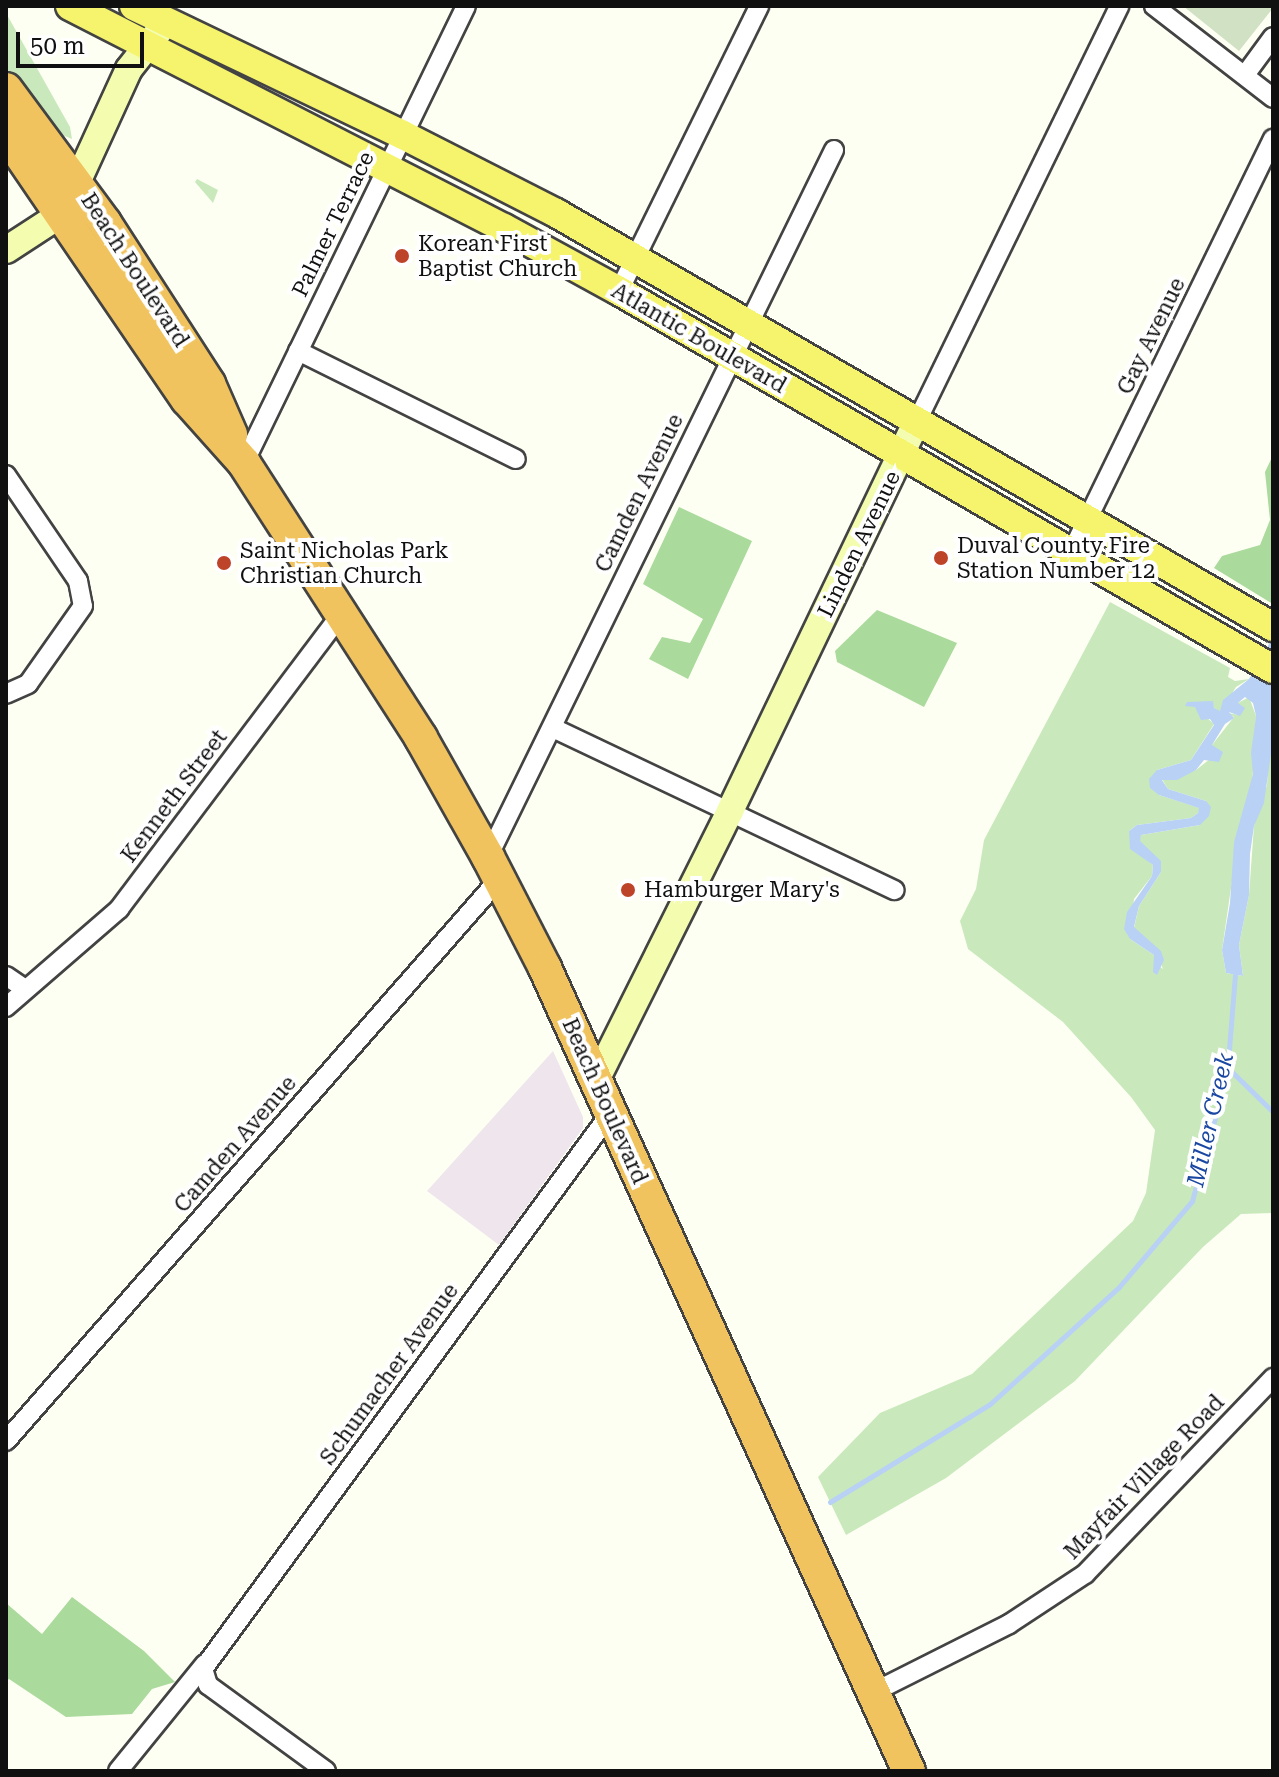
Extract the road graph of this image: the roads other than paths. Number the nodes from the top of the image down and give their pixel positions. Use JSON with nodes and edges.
{"nodes":[{"id":1,"x":70,"y":6,"type":"edge"},
{"id":2,"x":134,"y":6,"type":"edge"},
{"id":3,"x":466,"y":6,"type":"edge"},
{"id":4,"x":759,"y":6,"type":"edge"},
{"id":5,"x":1119,"y":6,"type":"edge"},
{"id":6,"x":1154,"y":6,"type":"edge"},
{"id":7,"x":173,"y":14,"type":"edge"},
{"id":8,"x":1273,"y":37,"type":"edge"},
{"id":9,"x":148,"y":45,"type":"junction"},
{"id":10,"x":1245,"y":75,"type":"junction"},
{"id":11,"x":6,"y":89,"type":"edge"},
{"id":12,"x":1273,"y":98,"type":"edge"},
{"id":13,"x":6,"y":134,"type":"edge"},
{"id":14,"x":403,"y":135,"type":"junction"},
{"id":15,"x":1273,"y":139,"type":"edge"},
{"id":16,"x":834,"y":150,"type":"dead end"},
{"id":17,"x":387,"y":169,"type":"junction"},
{"id":18,"x":77,"y":180,"type":"junction"},
{"id":19,"x":63,"y":213,"type":"junction"},
{"id":20,"x":6,"y":250,"type":"edge"},
{"id":21,"x":636,"y":258,"type":"junction"},
{"id":22,"x":619,"y":291,"type":"junction"},
{"id":23,"x":749,"y":323,"type":"junction"},
{"id":24,"x":298,"y":351,"type":"junction"},
{"id":25,"x":732,"y":357,"type":"junction"},
{"id":26,"x":917,"y":421,"type":"junction"},
{"id":27,"x":902,"y":454,"type":"junction"},
{"id":28,"x":516,"y":459,"type":"dead end"},
{"id":29,"x":244,"y":463,"type":"junction"},
{"id":30,"x":6,"y":475,"type":"edge"},
{"id":31,"x":1088,"y":520,"type":"junction"},
{"id":32,"x":1071,"y":553,"type":"junction"},
{"id":33,"x":342,"y":613,"type":"junction"},
{"id":34,"x":1270,"y":625,"type":"edge"},
{"id":35,"x":1261,"y":662,"type":"edge"},
{"id":36,"x":6,"y":694,"type":"edge"},
{"id":37,"x":553,"y":728,"type":"junction"},
{"id":38,"x":730,"y":811,"type":"junction"},
{"id":39,"x":494,"y":868,"type":"junction"},
{"id":40,"x":894,"y":890,"type":"dead end"},
{"id":41,"x":6,"y":976,"type":"edge"},
{"id":42,"x":25,"y":989,"type":"junction"},
{"id":43,"x":6,"y":1007,"type":"edge"},
{"id":44,"x":596,"y":1080,"type":"junction"},
{"id":45,"x":610,"y":1114,"type":"junction"},
{"id":46,"x":1273,"y":1378,"type":"edge"},
{"id":47,"x":6,"y":1441,"type":"edge"},
{"id":48,"x":204,"y":1669,"type":"junction"},
{"id":49,"x":874,"y":1692,"type":"junction"},
{"id":50,"x":118,"y":1771,"type":"edge"},
{"id":51,"x":326,"y":1771,"type":"edge"},
{"id":52,"x":909,"y":1771,"type":"edge"}],
"edges":[{"from":1,"to":9,"type":"main road","name":"Atlantic Boulevard"},
{"from":2,"to":7,"type":"main road","name":"Atlantic Boulevard"},
{"from":3,"to":14,"type":"street","name":"Palmer Terrace"},
{"from":4,"to":21,"type":"street"},
{"from":5,"to":26,"type":"street","name":"Linden Avenue"},
{"from":6,"to":10,"type":"street"},
{"from":7,"to":9,"type":"street"},
{"from":7,"to":14,"type":"main road","name":"Atlantic Boulevard"},
{"from":8,"to":10,"type":"street"},
{"from":9,"to":17,"type":"main road","name":"Atlantic Boulevard"},
{"from":9,"to":18,"type":"street"},
{"from":10,"to":12,"type":"street"},
{"from":11,"to":18,"type":"highway","name":"Beach Boulevard"},
{"from":13,"to":19,"type":"highway","name":"Beach Boulevard"},
{"from":14,"to":17,"type":"street","name":"Palmer Terrace"},
{"from":14,"to":21,"type":"main road","name":"Atlantic Boulevard"},
{"from":15,"to":31,"type":"street","name":"Gay Avenue"},
{"from":16,"to":23,"type":"street","name":"Camden Avenue"},
{"from":17,"to":22,"type":"main road","name":"Atlantic Boulevard"},
{"from":17,"to":24,"type":"street","name":"Palmer Terrace"},
{"from":18,"to":19,"type":"street"},
{"from":18,"to":29,"type":"highway","name":"Beach Boulevard"},
{"from":19,"to":20,"type":"street"},
{"from":19,"to":29,"type":"highway","name":"Beach Boulevard"},
{"from":21,"to":22,"type":"street"},
{"from":21,"to":23,"type":"main road","name":"Atlantic Boulevard"},
{"from":22,"to":25,"type":"main road","name":"Atlantic Boulevard"},
{"from":23,"to":25,"type":"street","name":"Camden Avenue"},
{"from":23,"to":26,"type":"main road","name":"Atlantic Boulevard"},
{"from":24,"to":28,"type":"street"},
{"from":24,"to":29,"type":"street","name":"Palmer Terrace"},
{"from":25,"to":27,"type":"main road","name":"Atlantic Boulevard"},
{"from":25,"to":37,"type":"street","name":"Camden Avenue"},
{"from":26,"to":27,"type":"street","name":"Linden Avenue"},
{"from":26,"to":31,"type":"main road","name":"Atlantic Boulevard"},
{"from":27,"to":32,"type":"main road","name":"Atlantic Boulevard"},
{"from":27,"to":38,"type":"street","name":"Linden Avenue"},
{"from":29,"to":33,"type":"highway","name":"Beach Boulevard"},
{"from":30,"to":36,"type":"street"},
{"from":31,"to":32,"type":"street","name":"Gay Avenue"},
{"from":31,"to":34,"type":"main road","name":"Atlantic Boulevard"},
{"from":32,"to":35,"type":"main road","name":"Atlantic Boulevard"},
{"from":33,"to":39,"type":"highway","name":"Beach Boulevard"},
{"from":33,"to":42,"type":"street","name":"Kenneth Street"},
{"from":37,"to":38,"type":"street"},
{"from":37,"to":39,"type":"street","name":"Camden Avenue"},
{"from":38,"to":40,"type":"street"},
{"from":38,"to":44,"type":"street","name":"Linden Avenue"},
{"from":39,"to":44,"type":"highway","name":"Beach Boulevard"},
{"from":39,"to":47,"type":"street","name":"Camden Avenue"},
{"from":41,"to":42,"type":"street"},
{"from":42,"to":43,"type":"street","name":"Kenneth Street"},
{"from":44,"to":45,"type":"highway","name":"Beach Boulevard"},
{"from":45,"to":48,"type":"street","name":"Schumacher Avenue"},
{"from":45,"to":49,"type":"highway","name":"Beach Boulevard"},
{"from":46,"to":49,"type":"street","name":"Mayfair Village Road"},
{"from":48,"to":50,"type":"street","name":"Schumacher Avenue"},
{"from":48,"to":51,"type":"street"},
{"from":49,"to":52,"type":"highway","name":"Beach Boulevard"}]}
